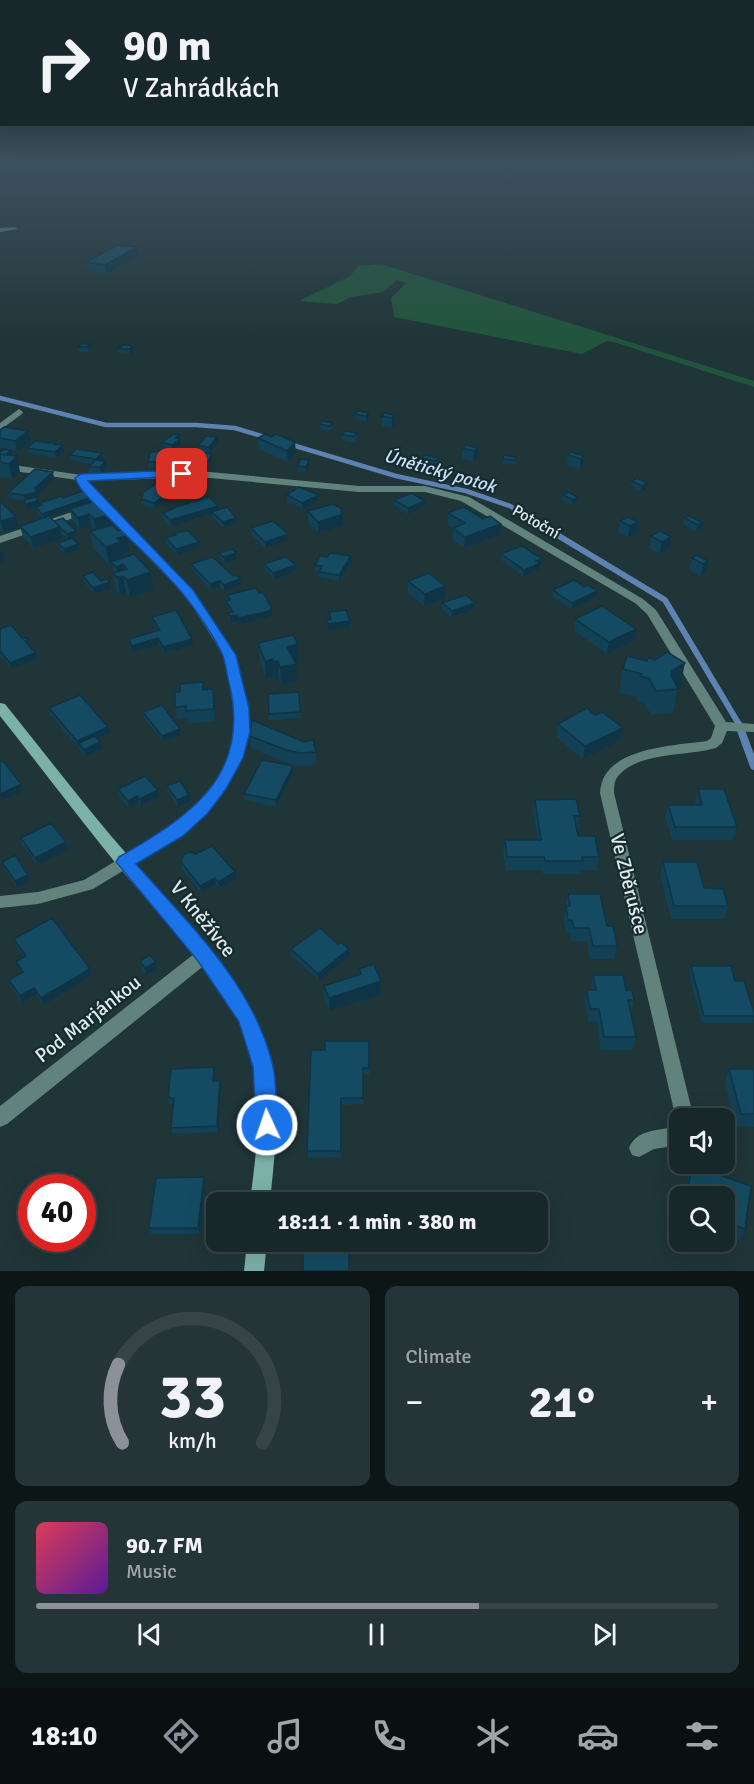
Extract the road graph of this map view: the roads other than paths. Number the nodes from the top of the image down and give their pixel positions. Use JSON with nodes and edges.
{"nodes":[{"id":1,"x":15,"y":229,"type":"dead end"},
{"id":2,"x":0,"y":230,"type":"edge"},
{"id":3,"x":19,"y":412,"type":"dead end"},
{"id":4,"x":0,"y":427,"type":"edge"},
{"id":5,"x":0,"y":466,"type":"edge"},
{"id":6,"x":81,"y":478,"type":"junction"},
{"id":7,"x":102,"y":505,"type":"junction"},
{"id":8,"x":0,"y":540,"type":"edge"},
{"id":9,"x":0,"y":707,"type":"edge"},
{"id":10,"x":729,"y":727,"type":"junction"},
{"id":11,"x":754,"y":728,"type":"edge"},
{"id":12,"x":125,"y":862,"type":"junction"},
{"id":13,"x":0,"y":902,"type":"edge"},
{"id":14,"x":205,"y":955,"type":"junction"},
{"id":15,"x":682,"y":1108,"type":"edge"},
{"id":16,"x":0,"y":1118,"type":"edge"},
{"id":17,"x":669,"y":1138,"type":"edge"},
{"id":18,"x":639,"y":1148,"type":"dead end"},
{"id":19,"x":261,"y":1192,"type":"edge"},
{"id":20,"x":256,"y":1252,"type":"edge"},
{"id":21,"x":255,"y":1271,"type":"edge"}],
"edges":[{"from":1,"to":2,"type":"street"},
{"from":3,"to":4,"type":"street"},
{"from":5,"to":6,"type":"street","name":"Potoční"},
{"from":6,"to":7,"type":"street"},
{"from":6,"to":10,"type":"street","name":"Potoční"},
{"from":7,"to":8,"type":"street"},
{"from":7,"to":12,"type":"street"},
{"from":9,"to":12,"type":"street","name":"V Kněžívce"},
{"from":10,"to":11,"type":"street"},
{"from":10,"to":15,"type":"street","name":"Ve Zběrušce"},
{"from":12,"to":13,"type":"street"},
{"from":12,"to":14,"type":"street","name":"V Kněžívce"},
{"from":14,"to":16,"type":"street","name":"Pod Marjánkou"},
{"from":14,"to":19,"type":"street","name":"V Kněžívce"},
{"from":17,"to":18,"type":"street"},
{"from":20,"to":21,"type":"street"}]}
